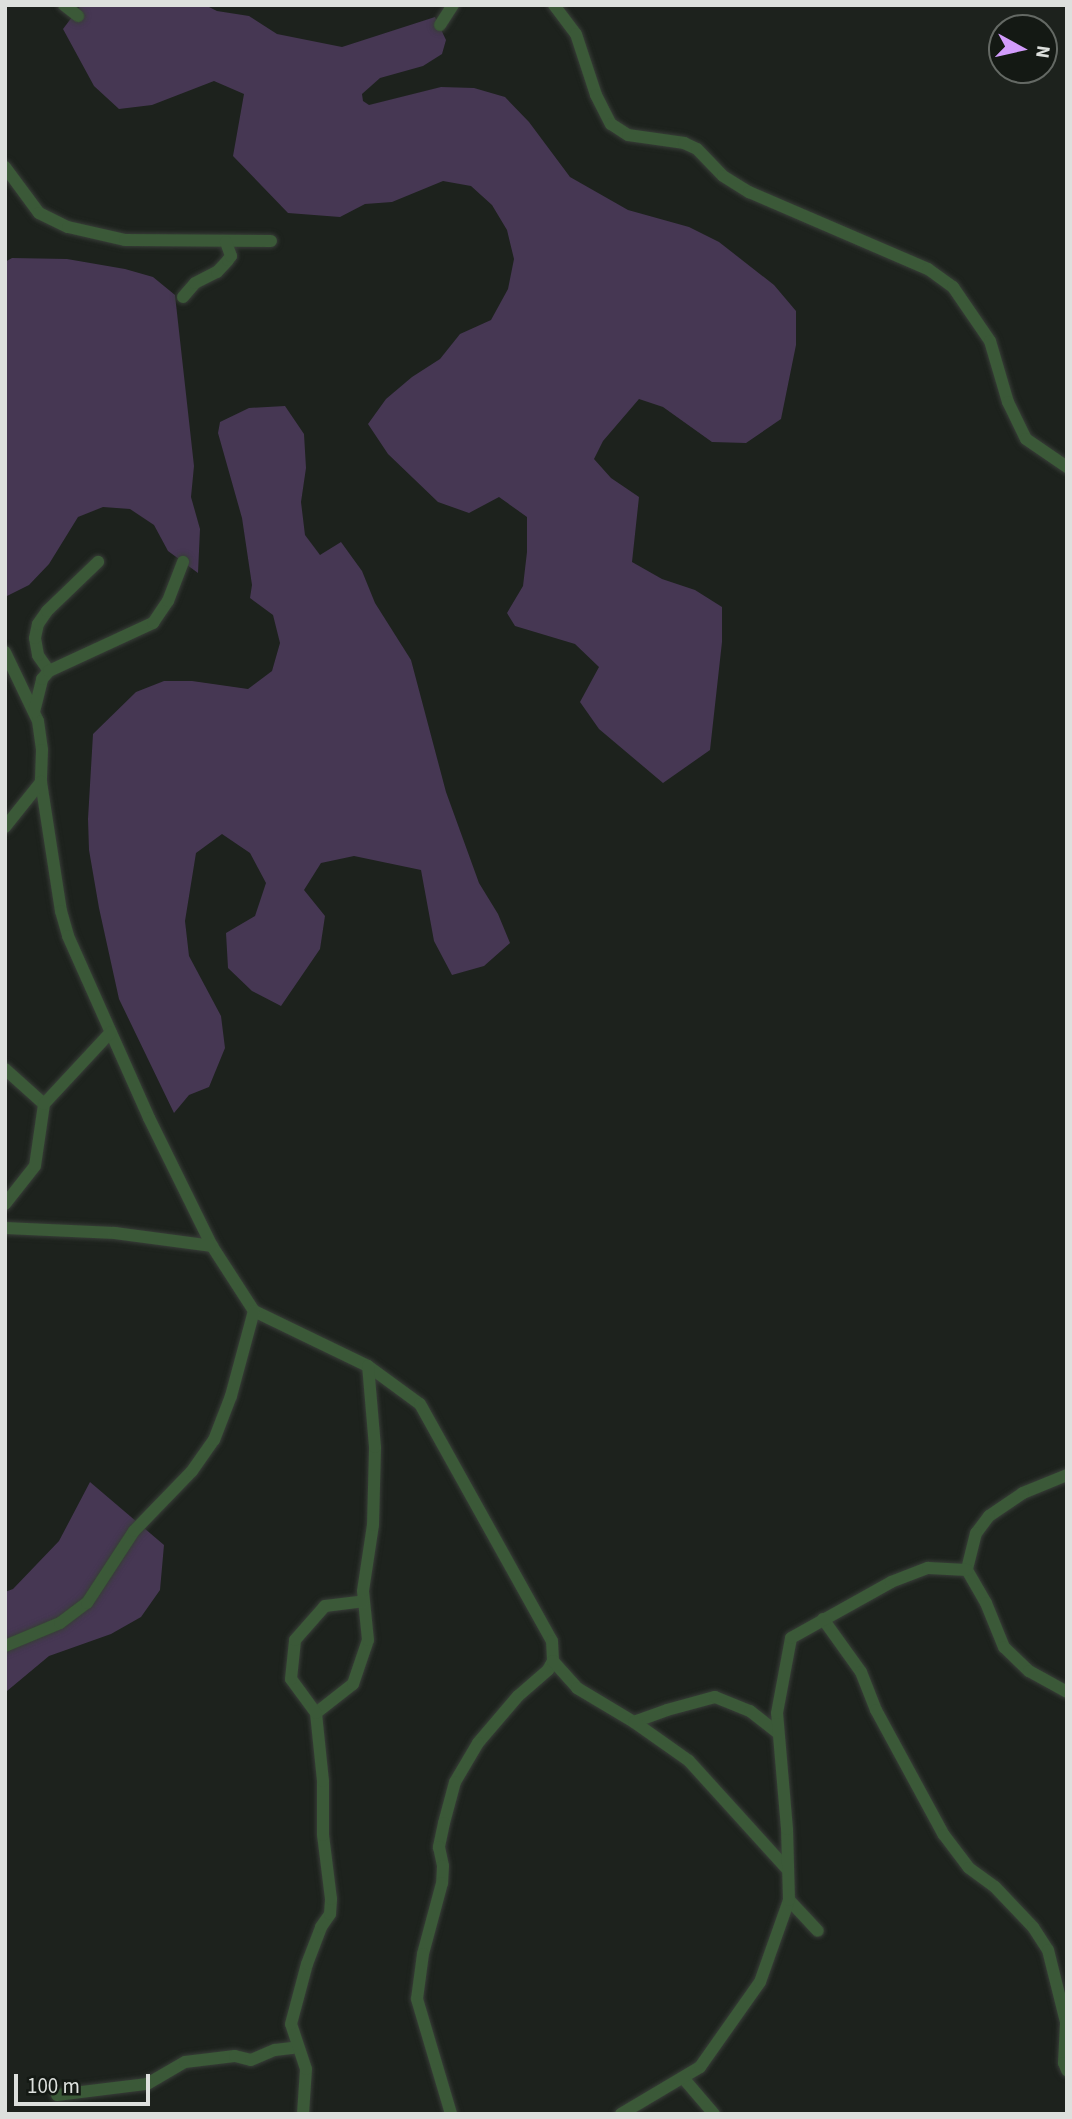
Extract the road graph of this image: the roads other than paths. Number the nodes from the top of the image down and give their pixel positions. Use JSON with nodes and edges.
{"nodes":[{"id":1,"x":64,"y":5,"type":"edge"},
{"id":2,"x":453,"y":5,"type":"edge"},
{"id":3,"x":554,"y":5,"type":"edge"},
{"id":4,"x":78,"y":16,"type":"dead end"},
{"id":5,"x":440,"y":26,"type":"dead end"},
{"id":6,"x":5,"y":167,"type":"edge"},
{"id":7,"x":271,"y":241,"type":"dead end"},
{"id":8,"x":226,"y":243,"type":"junction"},
{"id":9,"x":183,"y":297,"type":"dead end"},
{"id":10,"x":1067,"y":467,"type":"edge"},
{"id":11,"x":98,"y":562,"type":"dead end"},
{"id":12,"x":183,"y":562,"type":"dead end"},
{"id":13,"x":5,"y":652,"type":"edge"},
{"id":14,"x":49,"y":671,"type":"junction"},
{"id":15,"x":34,"y":712,"type":"junction"},
{"id":16,"x":41,"y":782,"type":"junction"},
{"id":17,"x":5,"y":827,"type":"edge"},
{"id":18,"x":111,"y":1032,"type":"junction"},
{"id":19,"x":5,"y":1069,"type":"edge"},
{"id":20,"x":44,"y":1104,"type":"junction"},
{"id":21,"x":5,"y":1204,"type":"edge"},
{"id":22,"x":5,"y":1228,"type":"edge"},
{"id":23,"x":212,"y":1246,"type":"junction"},
{"id":24,"x":254,"y":1311,"type":"junction"},
{"id":25,"x":368,"y":1366,"type":"junction"},
{"id":26,"x":1067,"y":1475,"type":"edge"},
{"id":27,"x":967,"y":1570,"type":"junction"},
{"id":28,"x":363,"y":1601,"type":"junction"},
{"id":29,"x":823,"y":1619,"type":"junction"},
{"id":30,"x":5,"y":1646,"type":"edge"},
{"id":31,"x":553,"y":1661,"type":"junction"},
{"id":32,"x":1067,"y":1692,"type":"edge"},
{"id":33,"x":316,"y":1713,"type":"junction"},
{"id":34,"x":634,"y":1722,"type":"junction"},
{"id":35,"x":777,"y":1732,"type":"junction"},
{"id":36,"x":788,"y":1870,"type":"junction"},
{"id":37,"x":789,"y":1900,"type":"junction"},
{"id":38,"x":818,"y":1931,"type":"dead end"},
{"id":39,"x":298,"y":2047,"type":"junction"},
{"id":40,"x":1067,"y":2070,"type":"edge"},
{"id":41,"x":684,"y":2079,"type":"junction"},
{"id":42,"x":57,"y":2095,"type":"dead end"},
{"id":43,"x":303,"y":2114,"type":"edge"},
{"id":44,"x":451,"y":2114,"type":"edge"},
{"id":45,"x":621,"y":2114,"type":"edge"},
{"id":46,"x":714,"y":2114,"type":"edge"}],
"edges":[{"from":1,"to":4,"type":"street"},
{"from":2,"to":5,"type":"street"},
{"from":3,"to":10,"type":"street"},
{"from":6,"to":8,"type":"street"},
{"from":7,"to":8,"type":"street"},
{"from":8,"to":9,"type":"street"},
{"from":11,"to":14,"type":"street"},
{"from":12,"to":14,"type":"street"},
{"from":13,"to":15,"type":"street"},
{"from":14,"to":15,"type":"street"},
{"from":15,"to":16,"type":"street"},
{"from":16,"to":17,"type":"street"},
{"from":16,"to":18,"type":"street"},
{"from":18,"to":20,"type":"street"},
{"from":18,"to":23,"type":"street"},
{"from":19,"to":20,"type":"street"},
{"from":20,"to":21,"type":"street"},
{"from":22,"to":23,"type":"street"},
{"from":23,"to":24,"type":"street"},
{"from":24,"to":25,"type":"street"},
{"from":24,"to":30,"type":"street"},
{"from":25,"to":28,"type":"street"},
{"from":25,"to":31,"type":"street"},
{"from":26,"to":27,"type":"street"},
{"from":27,"to":29,"type":"street"},
{"from":27,"to":32,"type":"street"},
{"from":28,"to":33,"type":"street"},
{"from":28,"to":33,"type":"street"},
{"from":29,"to":35,"type":"street"},
{"from":29,"to":40,"type":"street"},
{"from":31,"to":34,"type":"street"},
{"from":31,"to":44,"type":"street"},
{"from":33,"to":39,"type":"street"},
{"from":34,"to":35,"type":"street"},
{"from":34,"to":36,"type":"street"},
{"from":35,"to":36,"type":"street"},
{"from":36,"to":37,"type":"street"},
{"from":37,"to":38,"type":"street"},
{"from":37,"to":41,"type":"street"},
{"from":39,"to":42,"type":"street"},
{"from":39,"to":43,"type":"street"},
{"from":41,"to":45,"type":"street"},
{"from":41,"to":46,"type":"street"}]}
